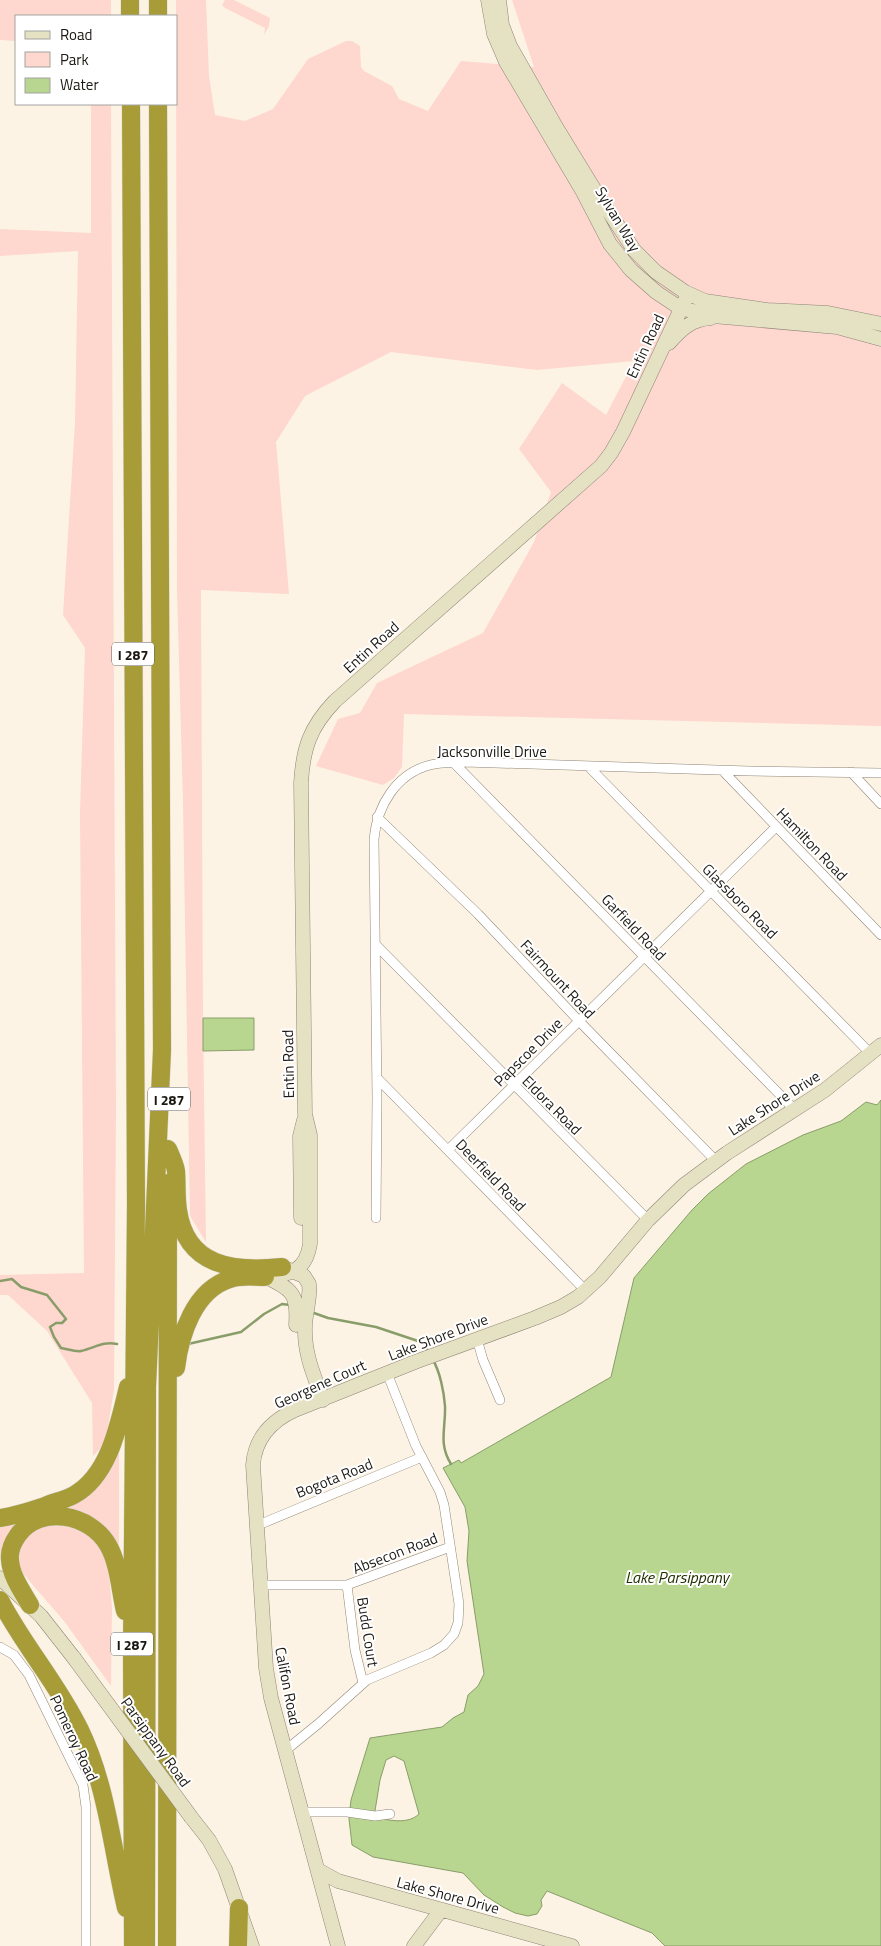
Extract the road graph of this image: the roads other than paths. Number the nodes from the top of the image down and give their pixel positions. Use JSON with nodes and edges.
{"nodes":[{"id":1,"x":130,"y":0,"type":"edge"},
{"id":2,"x":158,"y":0,"type":"edge"},
{"id":3,"x":488,"y":0,"type":"edge"},
{"id":4,"x":499,"y":0,"type":"edge"},
{"id":5,"x":130,"y":15,"type":"edge"},
{"id":6,"x":158,"y":15,"type":"edge"},
{"id":7,"x":131,"y":105,"type":"edge"},
{"id":8,"x":158,"y":105,"type":"edge"},
{"id":9,"x":547,"y":121,"type":"junction"},
{"id":10,"x":688,"y":294,"type":"junction"},
{"id":11,"x":680,"y":308,"type":"junction"},
{"id":12,"x":722,"y":317,"type":"junction"},
{"id":13,"x":881,"y":324,"type":"edge"},
{"id":14,"x":881,"y":339,"type":"edge"},
{"id":15,"x":659,"y":354,"type":"junction"},
{"id":16,"x":454,"y":762,"type":"junction"},
{"id":17,"x":589,"y":767,"type":"junction"},
{"id":18,"x":723,"y":771,"type":"junction"},
{"id":19,"x":851,"y":772,"type":"junction"},
{"id":20,"x":881,"y":772,"type":"edge"},
{"id":21,"x":881,"y":804,"type":"edge"},
{"id":22,"x":377,"y":817,"type":"junction"},
{"id":23,"x":776,"y":827,"type":"junction"},
{"id":24,"x":711,"y":891,"type":"junction"},
{"id":25,"x":881,"y":935,"type":"edge"},
{"id":26,"x":375,"y":944,"type":"junction"},
{"id":27,"x":644,"y":956,"type":"junction"},
{"id":28,"x":579,"y":1021,"type":"junction"},
{"id":29,"x":876,"y":1049,"type":"edge"},
{"id":30,"x":162,"y":1050,"type":"junction"},
{"id":31,"x":377,"y":1078,"type":"junction"},
{"id":32,"x":513,"y":1085,"type":"junction"},
{"id":33,"x":795,"y":1110,"type":"junction"},
{"id":34,"x":168,"y":1149,"type":"junction"},
{"id":35,"x":448,"y":1150,"type":"junction"},
{"id":36,"x":716,"y":1160,"type":"junction"},
{"id":37,"x":376,"y":1218,"type":"dead end"},
{"id":38,"x":648,"y":1220,"type":"junction"},
{"id":39,"x":288,"y":1269,"type":"junction"},
{"id":40,"x":265,"y":1277,"type":"junction"},
{"id":41,"x":586,"y":1291,"type":"junction"},
{"id":42,"x":477,"y":1339,"type":"junction"},
{"id":43,"x":136,"y":1352,"type":"junction"},
{"id":44,"x":387,"y":1373,"type":"junction"},
{"id":45,"x":500,"y":1400,"type":"dead end"},
{"id":46,"x":318,"y":1401,"type":"junction"},
{"id":47,"x":268,"y":1428,"type":"joint"},
{"id":48,"x":167,"y":1443,"type":"junction"},
{"id":49,"x":422,"y":1457,"type":"junction"},
{"id":50,"x":1,"y":1519,"type":"edge"},
{"id":51,"x":256,"y":1526,"type":"junction"},
{"id":52,"x":450,"y":1547,"type":"junction"},
{"id":53,"x":0,"y":1578,"type":"edge"},
{"id":54,"x":260,"y":1585,"type":"junction"},
{"id":55,"x":347,"y":1585,"type":"junction"},
{"id":56,"x":0,"y":1600,"type":"edge"},
{"id":57,"x":30,"y":1605,"type":"junction"},
{"id":58,"x":132,"y":1645,"type":"junction"},
{"id":59,"x":0,"y":1647,"type":"edge"},
{"id":60,"x":363,"y":1683,"type":"junction"},
{"id":61,"x":286,"y":1750,"type":"junction"},
{"id":62,"x":303,"y":1812,"type":"junction"},
{"id":63,"x":390,"y":1814,"type":"dead end"},
{"id":64,"x":318,"y":1870,"type":"junction"},
{"id":65,"x":168,"y":1903,"type":"junction"},
{"id":66,"x":239,"y":1908,"type":"junction"},
{"id":67,"x":441,"y":1910,"type":"junction"},
{"id":68,"x":137,"y":1942,"type":"edge"},
{"id":69,"x":86,"y":1946,"type":"edge"},
{"id":70,"x":168,"y":1946,"type":"edge"},
{"id":71,"x":178,"y":1946,"type":"edge"},
{"id":72,"x":238,"y":1946,"type":"edge"},
{"id":73,"x":252,"y":1946,"type":"edge"},
{"id":74,"x":338,"y":1946,"type":"edge"},
{"id":75,"x":414,"y":1946,"type":"edge"},
{"id":76,"x":572,"y":1946,"type":"edge"}],
"edges":[{"from":1,"to":5,"type":"highway"},
{"from":2,"to":6,"type":"highway"},
{"from":3,"to":9,"type":"street","name":"Sylvan Way"},
{"from":4,"to":9,"type":"street","name":"Sylvan Way"},
{"from":7,"to":43,"type":"highway","number":"I 287"},
{"from":8,"to":30,"type":"highway","number":"I 287"},
{"from":9,"to":10,"type":"street","name":"Sylvan Way"},
{"from":9,"to":11,"type":"street","name":"Sylvan Way"},
{"from":10,"to":11,"type":"street","name":"Entin Road"},
{"from":10,"to":13,"type":"street","name":"Sylvan Way"},
{"from":11,"to":12,"type":"street","name":"Sylvan Way"},
{"from":11,"to":15,"type":"street","name":"Entin Road"},
{"from":12,"to":14,"type":"street","name":"Sylvan Way"},
{"from":12,"to":15,"type":"street"},
{"from":15,"to":39,"type":"street","name":"Entin Road"},
{"from":16,"to":17,"type":"street","name":"Jacksonville Drive"},
{"from":16,"to":22,"type":"street","name":"Jacksonville Drive"},
{"from":16,"to":27,"type":"street","name":"Garfield Road"},
{"from":17,"to":18,"type":"street","name":"Jacksonville Drive"},
{"from":17,"to":24,"type":"street","name":"Glassboro Road"},
{"from":18,"to":19,"type":"street","name":"Jacksonville Drive"},
{"from":18,"to":23,"type":"street","name":"Hamilton Road"},
{"from":19,"to":20,"type":"street","name":"Jacksonville Drive"},
{"from":19,"to":21,"type":"street"},
{"from":22,"to":26,"type":"street","name":"Jacksonville Drive"},
{"from":22,"to":28,"type":"street","name":"Fairmount Road"},
{"from":23,"to":24,"type":"street","name":"Papscoe Drive"},
{"from":23,"to":25,"type":"street","name":"Hamilton Road"},
{"from":24,"to":27,"type":"street","name":"Papscoe Drive"},
{"from":24,"to":29,"type":"street","name":"Glassboro Road"},
{"from":26,"to":31,"type":"street","name":"Jacksonville Drive"},
{"from":26,"to":32,"type":"street","name":"Eldora Road"},
{"from":27,"to":28,"type":"street","name":"Papscoe Drive"},
{"from":27,"to":33,"type":"street","name":"Garfield Road"},
{"from":28,"to":32,"type":"street","name":"Papscoe Drive"},
{"from":28,"to":36,"type":"street","name":"Fairmount Road"},
{"from":29,"to":33,"type":"street","name":"Lake Shore Drive"},
{"from":30,"to":34,"type":"highway","number":"I 287"},
{"from":30,"to":68,"type":"highway"},
{"from":31,"to":35,"type":"street","name":"Deerfield Road"},
{"from":31,"to":37,"type":"street","name":"Jacksonville Drive"},
{"from":32,"to":35,"type":"street","name":"Papscoe Drive"},
{"from":32,"to":38,"type":"street","name":"Eldora Road"},
{"from":33,"to":36,"type":"street","name":"Lake Shore Drive"},
{"from":34,"to":39,"type":"highway"},
{"from":34,"to":48,"type":"highway","number":"I 287"},
{"from":35,"to":41,"type":"street","name":"Deerfield Road"},
{"from":36,"to":38,"type":"street","name":"Lake Shore Drive"},
{"from":38,"to":41,"type":"street","name":"Lake Shore Drive"},
{"from":39,"to":40,"type":"street"},
{"from":39,"to":46,"type":"street"},
{"from":40,"to":46,"type":"street"},
{"from":40,"to":48,"type":"highway"},
{"from":41,"to":42,"type":"street","name":"Lake Shore Drive"},
{"from":42,"to":44,"type":"street","name":"Lake Shore Drive"},
{"from":42,"to":45,"type":"street"},
{"from":43,"to":50,"type":"highway"},
{"from":43,"to":58,"type":"highway","number":"I 287"},
{"from":44,"to":46,"type":"street","name":"Georgene Court"},
{"from":44,"to":49,"type":"street","name":"Lake Shore Drive"},
{"from":46,"to":47,"type":"street","name":"Georgene Court"},
{"from":47,"to":51,"type":"street","name":"Califon Road"},
{"from":48,"to":65,"type":"highway","number":"I 287"},
{"from":49,"to":51,"type":"street","name":"Bogota Road"},
{"from":49,"to":52,"type":"street","name":"Lake Shore Drive"},
{"from":51,"to":54,"type":"street","name":"Califon Road"},
{"from":52,"to":55,"type":"street","name":"Absecon Road"},
{"from":52,"to":60,"type":"street","name":"Lake Shore Drive"},
{"from":53,"to":57,"type":"street","name":"Parsippany Road"},
{"from":54,"to":55,"type":"street","name":"Absecon Road"},
{"from":54,"to":61,"type":"street","name":"Califon Road"},
{"from":55,"to":60,"type":"street","name":"Budd Court"},
{"from":56,"to":68,"type":"highway"},
{"from":57,"to":58,"type":"highway"},
{"from":57,"to":66,"type":"street","name":"Parsippany Road","bridge":true},
{"from":58,"to":68,"type":"highway","number":"I 287"},
{"from":59,"to":69,"type":"street","name":"Pomeroy Road"},
{"from":60,"to":61,"type":"street","name":"Lake Shore Drive"},
{"from":61,"to":62,"type":"street","name":"Califon Road"},
{"from":62,"to":63,"type":"street"},
{"from":62,"to":64,"type":"street","name":"Califon Road"},
{"from":64,"to":67,"type":"street","name":"Lake Shore Drive"},
{"from":64,"to":74,"type":"street","name":"Califon Road"},
{"from":65,"to":70,"type":"highway","number":"I 287"},
{"from":65,"to":71,"type":"highway"},
{"from":66,"to":72,"type":"highway"},
{"from":66,"to":73,"type":"street","name":"Parsippany Road"},
{"from":67,"to":75,"type":"street"},
{"from":67,"to":76,"type":"street","name":"Lake Shore Drive"}]}
